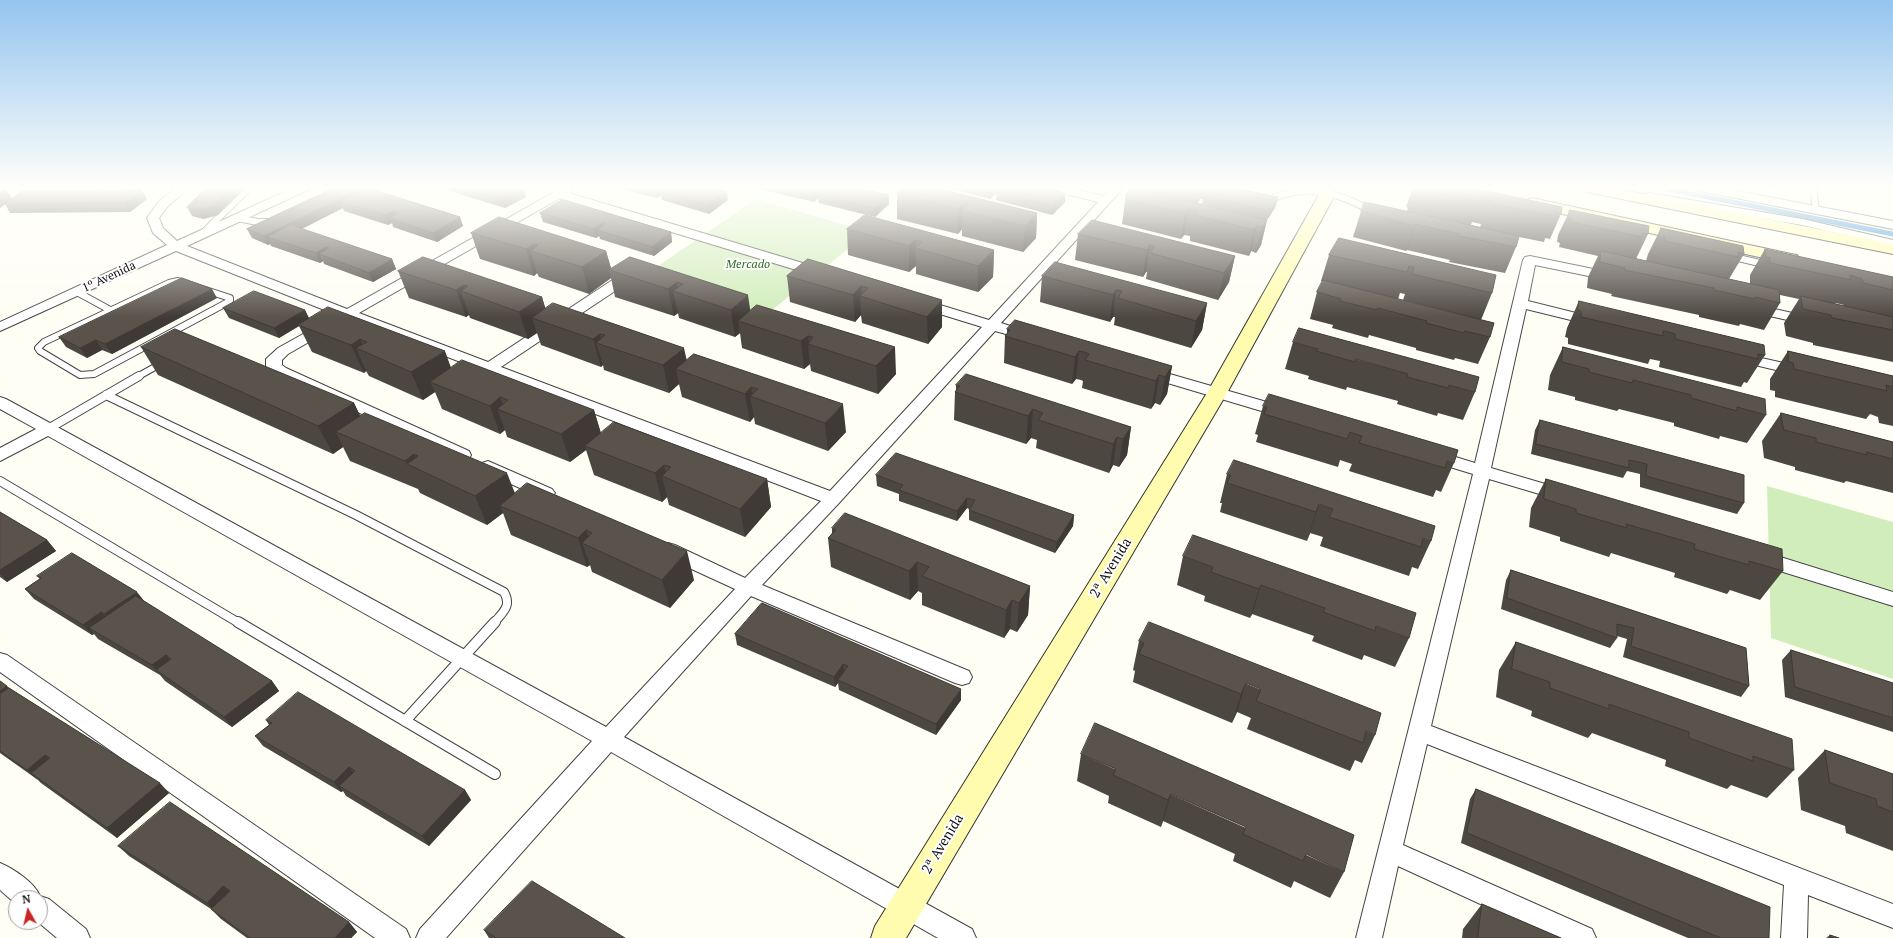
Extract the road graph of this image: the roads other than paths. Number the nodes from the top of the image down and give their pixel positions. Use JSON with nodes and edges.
{"nodes":[{"id":1,"x":158,"y":231,"type":"edge"},
{"id":2,"x":207,"y":231,"type":"edge"},
{"id":3,"x":494,"y":231,"type":"edge"},
{"id":4,"x":680,"y":231,"type":"edge"},
{"id":5,"x":1078,"y":231,"type":"edge"},
{"id":6,"x":1308,"y":231,"type":"edge"},
{"id":7,"x":1645,"y":231,"type":"edge"},
{"id":8,"x":1661,"y":231,"type":"edge"},
{"id":9,"x":1800,"y":231,"type":"edge"},
{"id":10,"x":1847,"y":231,"type":"edge"},
{"id":11,"x":204,"y":232,"type":"joint"},
{"id":12,"x":1893,"y":243,"type":"edge"},
{"id":13,"x":176,"y":246,"type":"junction"},
{"id":14,"x":1694,"y":246,"type":"edge"},
{"id":15,"x":1893,"y":250,"type":"edge"},
{"id":16,"x":1724,"y":255,"type":"edge"},
{"id":17,"x":1809,"y":263,"type":"edge"},
{"id":18,"x":1777,"y":267,"type":"edge"},
{"id":19,"x":834,"y":277,"type":"edge"},
{"id":20,"x":622,"y":280,"type":"edge"},
{"id":21,"x":1629,"y":280,"type":"edge"},
{"id":22,"x":77,"y":292,"type":"junction"},
{"id":23,"x":909,"y":300,"type":"edge"},
{"id":24,"x":1521,"y":304,"type":"junction"},
{"id":25,"x":1738,"y":305,"type":"edge"},
{"id":26,"x":110,"y":310,"type":"junction"},
{"id":27,"x":348,"y":314,"type":"junction"},
{"id":28,"x":1823,"y":324,"type":"edge"},
{"id":29,"x":1606,"y":325,"type":"edge"},
{"id":30,"x":991,"y":326,"type":"junction"},
{"id":31,"x":0,"y":327,"type":"edge"},
{"id":32,"x":1044,"y":341,"type":"edge"},
{"id":33,"x":1722,"y":353,"type":"edge"},
{"id":34,"x":172,"y":357,"type":"edge"},
{"id":35,"x":489,"y":368,"type":"junction"},
{"id":36,"x":1134,"y":368,"type":"edge"},
{"id":37,"x":1816,"y":375,"type":"edge"},
{"id":38,"x":1217,"y":393,"type":"junction"},
{"id":39,"x":106,"y":395,"type":"junction"},
{"id":40,"x":0,"y":402,"type":"edge"},
{"id":41,"x":1300,"y":417,"type":"edge"},
{"id":42,"x":48,"y":429,"type":"junction"},
{"id":43,"x":1421,"y":453,"type":"edge"},
{"id":44,"x":0,"y":455,"type":"edge"},
{"id":45,"x":1482,"y":470,"type":"junction"},
{"id":46,"x":0,"y":481,"type":"edge"},
{"id":47,"x":833,"y":499,"type":"junction"},
{"id":48,"x":562,"y":501,"type":"edge"},
{"id":49,"x":1581,"y":501,"type":"edge"},
{"id":50,"x":655,"y":544,"type":"edge"},
{"id":51,"x":1748,"y":553,"type":"edge"},
{"id":52,"x":748,"y":587,"type":"junction"},
{"id":53,"x":1893,"y":599,"type":"edge"},
{"id":54,"x":464,"y":659,"type":"junction"},
{"id":55,"x":0,"y":662,"type":"edge"},
{"id":56,"x":962,"y":677,"type":"dead end"},
{"id":57,"x":405,"y":721,"type":"junction"},
{"id":58,"x":1418,"y":731,"type":"junction"},
{"id":59,"x":608,"y":739,"type":"junction"},
{"id":60,"x":495,"y":774,"type":"dead end"},
{"id":61,"x":1390,"y":850,"type":"junction"},
{"id":62,"x":0,"y":875,"type":"edge"},
{"id":63,"x":1796,"y":878,"type":"junction"},
{"id":64,"x":18,"y":890,"type":"edge"},
{"id":65,"x":905,"y":906,"type":"junction"},
{"id":66,"x":48,"y":914,"type":"edge"},
{"id":67,"x":1893,"y":916,"type":"edge"},
{"id":68,"x":77,"y":938,"type":"edge"},
{"id":69,"x":397,"y":938,"type":"edge"},
{"id":70,"x":429,"y":938,"type":"edge"},
{"id":71,"x":887,"y":938,"type":"edge"},
{"id":72,"x":963,"y":938,"type":"edge"},
{"id":73,"x":1369,"y":938,"type":"edge"},
{"id":74,"x":1583,"y":938,"type":"edge"},
{"id":75,"x":1794,"y":938,"type":"edge"}],
"edges":[{"from":1,"to":13,"type":"street"},
{"from":2,"to":11,"type":"street","name":"1º Avenida"},
{"from":3,"to":27,"type":"street"},
{"from":4,"to":19,"type":"street"},
{"from":5,"to":30,"type":"street"},
{"from":6,"to":38,"type":"street","name":"2ª Avenida"},
{"from":7,"to":14,"type":"lane"},
{"from":8,"to":17,"type":"street"},
{"from":9,"to":15,"type":"street"},
{"from":10,"to":12,"type":"lane"},
{"from":11,"to":13,"type":"street","name":"1º Avenida"},
{"from":13,"to":22,"type":"street","name":"1º Avenida"},
{"from":13,"to":27,"type":"street"},
{"from":16,"to":18,"type":"lane"},
{"from":20,"to":35,"type":"street"},
{"from":21,"to":24,"type":"street"},
{"from":22,"to":26,"type":"lane"},
{"from":22,"to":31,"type":"street","name":"1º Avenida"},
{"from":23,"to":30,"type":"street"},
{"from":24,"to":29,"type":"street"},
{"from":24,"to":45,"type":"street"},
{"from":25,"to":28,"type":"street"},
{"from":26,"to":26,"type":"lane"},
{"from":27,"to":35,"type":"street"},
{"from":27,"to":48,"type":"street"},
{"from":30,"to":32,"type":"street"},
{"from":30,"to":47,"type":"street"},
{"from":33,"to":37,"type":"street"},
{"from":34,"to":39,"type":"lane"},
{"from":35,"to":47,"type":"street"},
{"from":36,"to":38,"type":"street"},
{"from":38,"to":41,"type":"street"},
{"from":38,"to":65,"type":"street","name":"2ª Avenida"},
{"from":39,"to":42,"type":"lane"},
{"from":39,"to":54,"type":"lane"},
{"from":40,"to":42,"type":"street"},
{"from":42,"to":44,"type":"street"},
{"from":42,"to":54,"type":"street"},
{"from":43,"to":45,"type":"street"},
{"from":45,"to":49,"type":"street"},
{"from":45,"to":58,"type":"street"},
{"from":46,"to":57,"type":"lane"},
{"from":47,"to":52,"type":"street"},
{"from":50,"to":52,"type":"street"},
{"from":51,"to":53,"type":"street"},
{"from":52,"to":56,"type":"street"},
{"from":52,"to":59,"type":"street"},
{"from":54,"to":57,"type":"lane"},
{"from":54,"to":59,"type":"street"},
{"from":55,"to":69,"type":"street"},
{"from":57,"to":60,"type":"lane"},
{"from":58,"to":61,"type":"street"},
{"from":58,"to":63,"type":"street"},
{"from":59,"to":65,"type":"street"},
{"from":59,"to":70,"type":"street"},
{"from":61,"to":73,"type":"street"},
{"from":61,"to":74,"type":"street"},
{"from":62,"to":64,"type":"street"},
{"from":63,"to":67,"type":"street"},
{"from":63,"to":75,"type":"street"},
{"from":65,"to":71,"type":"street","name":"2ª Avenida"},
{"from":65,"to":72,"type":"street"},
{"from":66,"to":68,"type":"street"}]}
